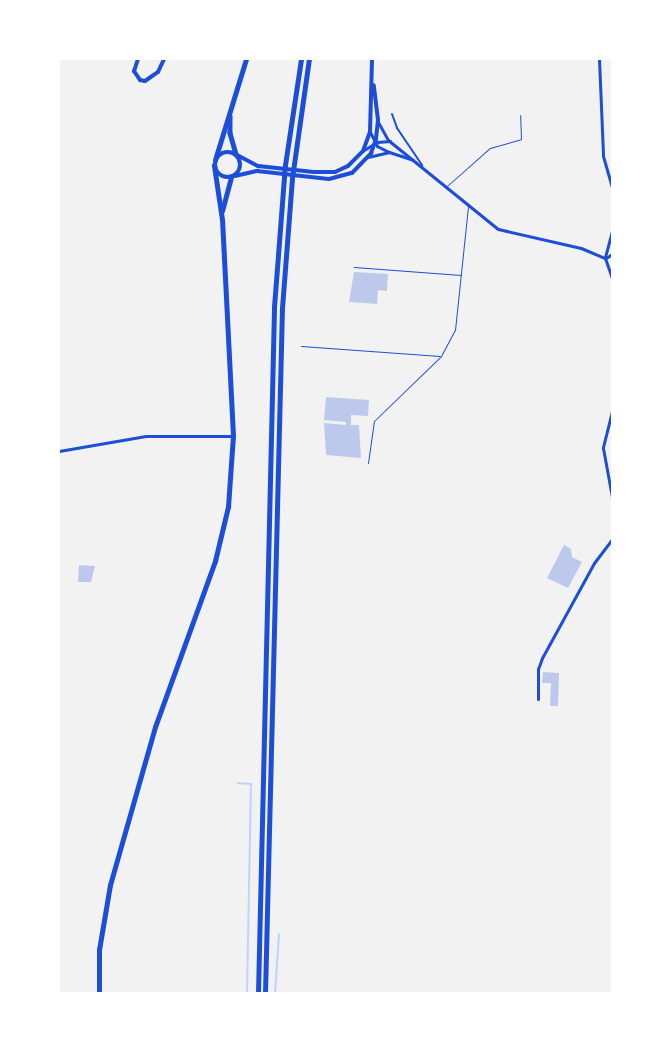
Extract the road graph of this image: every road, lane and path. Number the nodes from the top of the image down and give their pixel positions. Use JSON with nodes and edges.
{"nodes":[{"id":1,"x":138,"y":59,"type":"edge"},
{"id":2,"x":164,"y":59,"type":"edge"},
{"id":3,"x":246,"y":59,"type":"edge"},
{"id":4,"x":301,"y":59,"type":"edge"},
{"id":5,"x":309,"y":59,"type":"edge"},
{"id":6,"x":372,"y":59,"type":"edge"},
{"id":7,"x":599,"y":59,"type":"edge"},
{"id":8,"x":372,"y":73,"type":"junction"},
{"id":9,"x":231,"y":107,"type":"junction"},
{"id":10,"x":392,"y":114,"type":"dead end"},
{"id":11,"x":520,"y":115,"type":"dead end"},
{"id":12,"x":378,"y":120,"type":"junction"},
{"id":13,"x":370,"y":132,"type":"junction"},
{"id":14,"x":390,"y":141,"type":"junction"},
{"id":15,"x":375,"y":143,"type":"junction"},
{"id":16,"x":363,"y":151,"type":"junction"},
{"id":17,"x":391,"y":152,"type":"junction"},
{"id":18,"x":237,"y":155,"type":"junction"},
{"id":19,"x":368,"y":157,"type":"junction"},
{"id":20,"x":215,"y":160,"type":"junction"},
{"id":21,"x":422,"y":165,"type":"junction"},
{"id":22,"x":214,"y":166,"type":"junction"},
{"id":23,"x":266,"y":169,"type":"junction"},
{"id":24,"x":314,"y":175,"type":"junction"},
{"id":25,"x":233,"y":177,"type":"junction"},
{"id":26,"x":446,"y":188,"type":"junction"},
{"id":27,"x":612,"y":188,"type":"edge"},
{"id":28,"x":468,"y":206,"type":"junction"},
{"id":29,"x":222,"y":220,"type":"junction"},
{"id":30,"x":612,"y":231,"type":"edge"},
{"id":31,"x":612,"y":254,"type":"edge"},
{"id":32,"x":605,"y":258,"type":"junction"},
{"id":33,"x":354,"y":267,"type":"dead end"},
{"id":34,"x":462,"y":275,"type":"junction"},
{"id":35,"x":612,"y":278,"type":"edge"},
{"id":36,"x":301,"y":346,"type":"dead end"},
{"id":37,"x":441,"y":356,"type":"junction"},
{"id":38,"x":612,"y":411,"type":"edge"},
{"id":39,"x":233,"y":436,"type":"junction"},
{"id":40,"x":59,"y":451,"type":"edge"},
{"id":41,"x":368,"y":462,"type":"dead end"},
{"id":42,"x":612,"y":497,"type":"edge"},
{"id":43,"x":612,"y":539,"type":"edge"},
{"id":44,"x":538,"y":698,"type":"dead end"},
{"id":45,"x":99,"y":993,"type":"edge"},
{"id":46,"x":258,"y":993,"type":"edge"},
{"id":47,"x":266,"y":993,"type":"edge"}],
"edges":[{"from":1,"to":2,"type":"street"},
{"from":3,"to":9,"type":"main road"},
{"from":4,"to":46,"type":"highway"},
{"from":5,"to":47,"type":"highway"},
{"from":6,"to":8,"type":"street"},
{"from":7,"to":27,"type":"street"},
{"from":8,"to":12,"type":"street"},
{"from":8,"to":13,"type":"street"},
{"from":9,"to":18,"type":"main road"},
{"from":9,"to":20,"type":"main road"},
{"from":10,"to":21,"type":"street"},
{"from":11,"to":26,"type":"lane"},
{"from":12,"to":14,"type":"street"},
{"from":12,"to":15,"type":"street"},
{"from":13,"to":15,"type":"street"},
{"from":13,"to":16,"type":"street"},
{"from":14,"to":15,"type":"street"},
{"from":14,"to":21,"type":"street"},
{"from":15,"to":16,"type":"street"},
{"from":15,"to":17,"type":"street"},
{"from":15,"to":19,"type":"street"},
{"from":16,"to":24,"type":"street"},
{"from":17,"to":19,"type":"street"},
{"from":17,"to":21,"type":"street"},
{"from":18,"to":20,"type":"main road"},
{"from":18,"to":23,"type":"street"},
{"from":18,"to":25,"type":"main road"},
{"from":19,"to":24,"type":"street"},
{"from":20,"to":22,"type":"main road"},
{"from":21,"to":26,"type":"street"},
{"from":22,"to":25,"type":"main road"},
{"from":22,"to":29,"type":"main road"},
{"from":23,"to":24,"type":"street"},
{"from":23,"to":25,"type":"street"},
{"from":25,"to":29,"type":"main road"},
{"from":26,"to":28,"type":"street"},
{"from":28,"to":32,"type":"street"},
{"from":28,"to":34,"type":"lane"},
{"from":29,"to":39,"type":"main road"},
{"from":30,"to":32,"type":"street"},
{"from":31,"to":32,"type":"street"},
{"from":32,"to":35,"type":"street"},
{"from":33,"to":34,"type":"lane"},
{"from":34,"to":37,"type":"lane"},
{"from":36,"to":37,"type":"lane"},
{"from":37,"to":41,"type":"lane"},
{"from":38,"to":42,"type":"street"},
{"from":39,"to":40,"type":"street"},
{"from":39,"to":45,"type":"main road"},
{"from":43,"to":44,"type":"street"}]}
